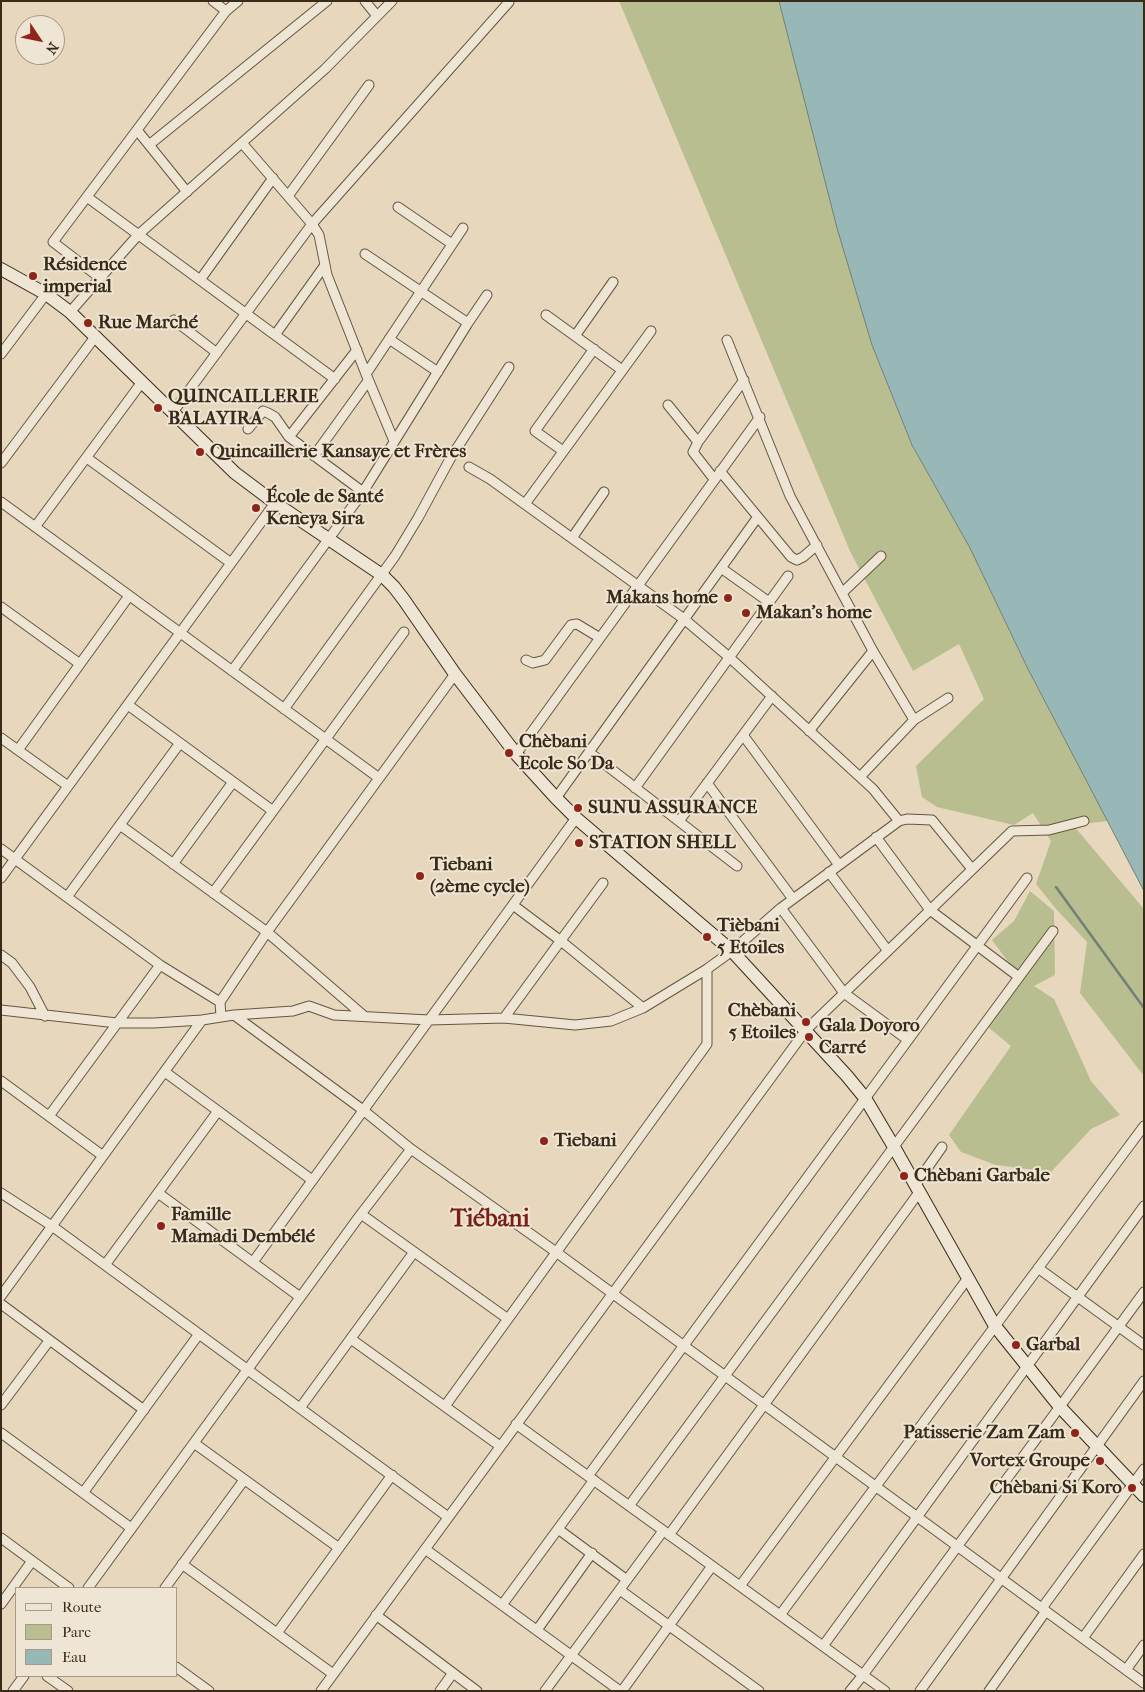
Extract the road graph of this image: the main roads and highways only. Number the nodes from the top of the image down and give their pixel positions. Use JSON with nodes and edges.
{"nodes":[{"id":1,"x":1,"y":269,"type":"edge"},
{"id":2,"x":1144,"y":1496,"type":"edge"}],
"edges":[{"from":1,"to":2,"type":"main road"}]}
